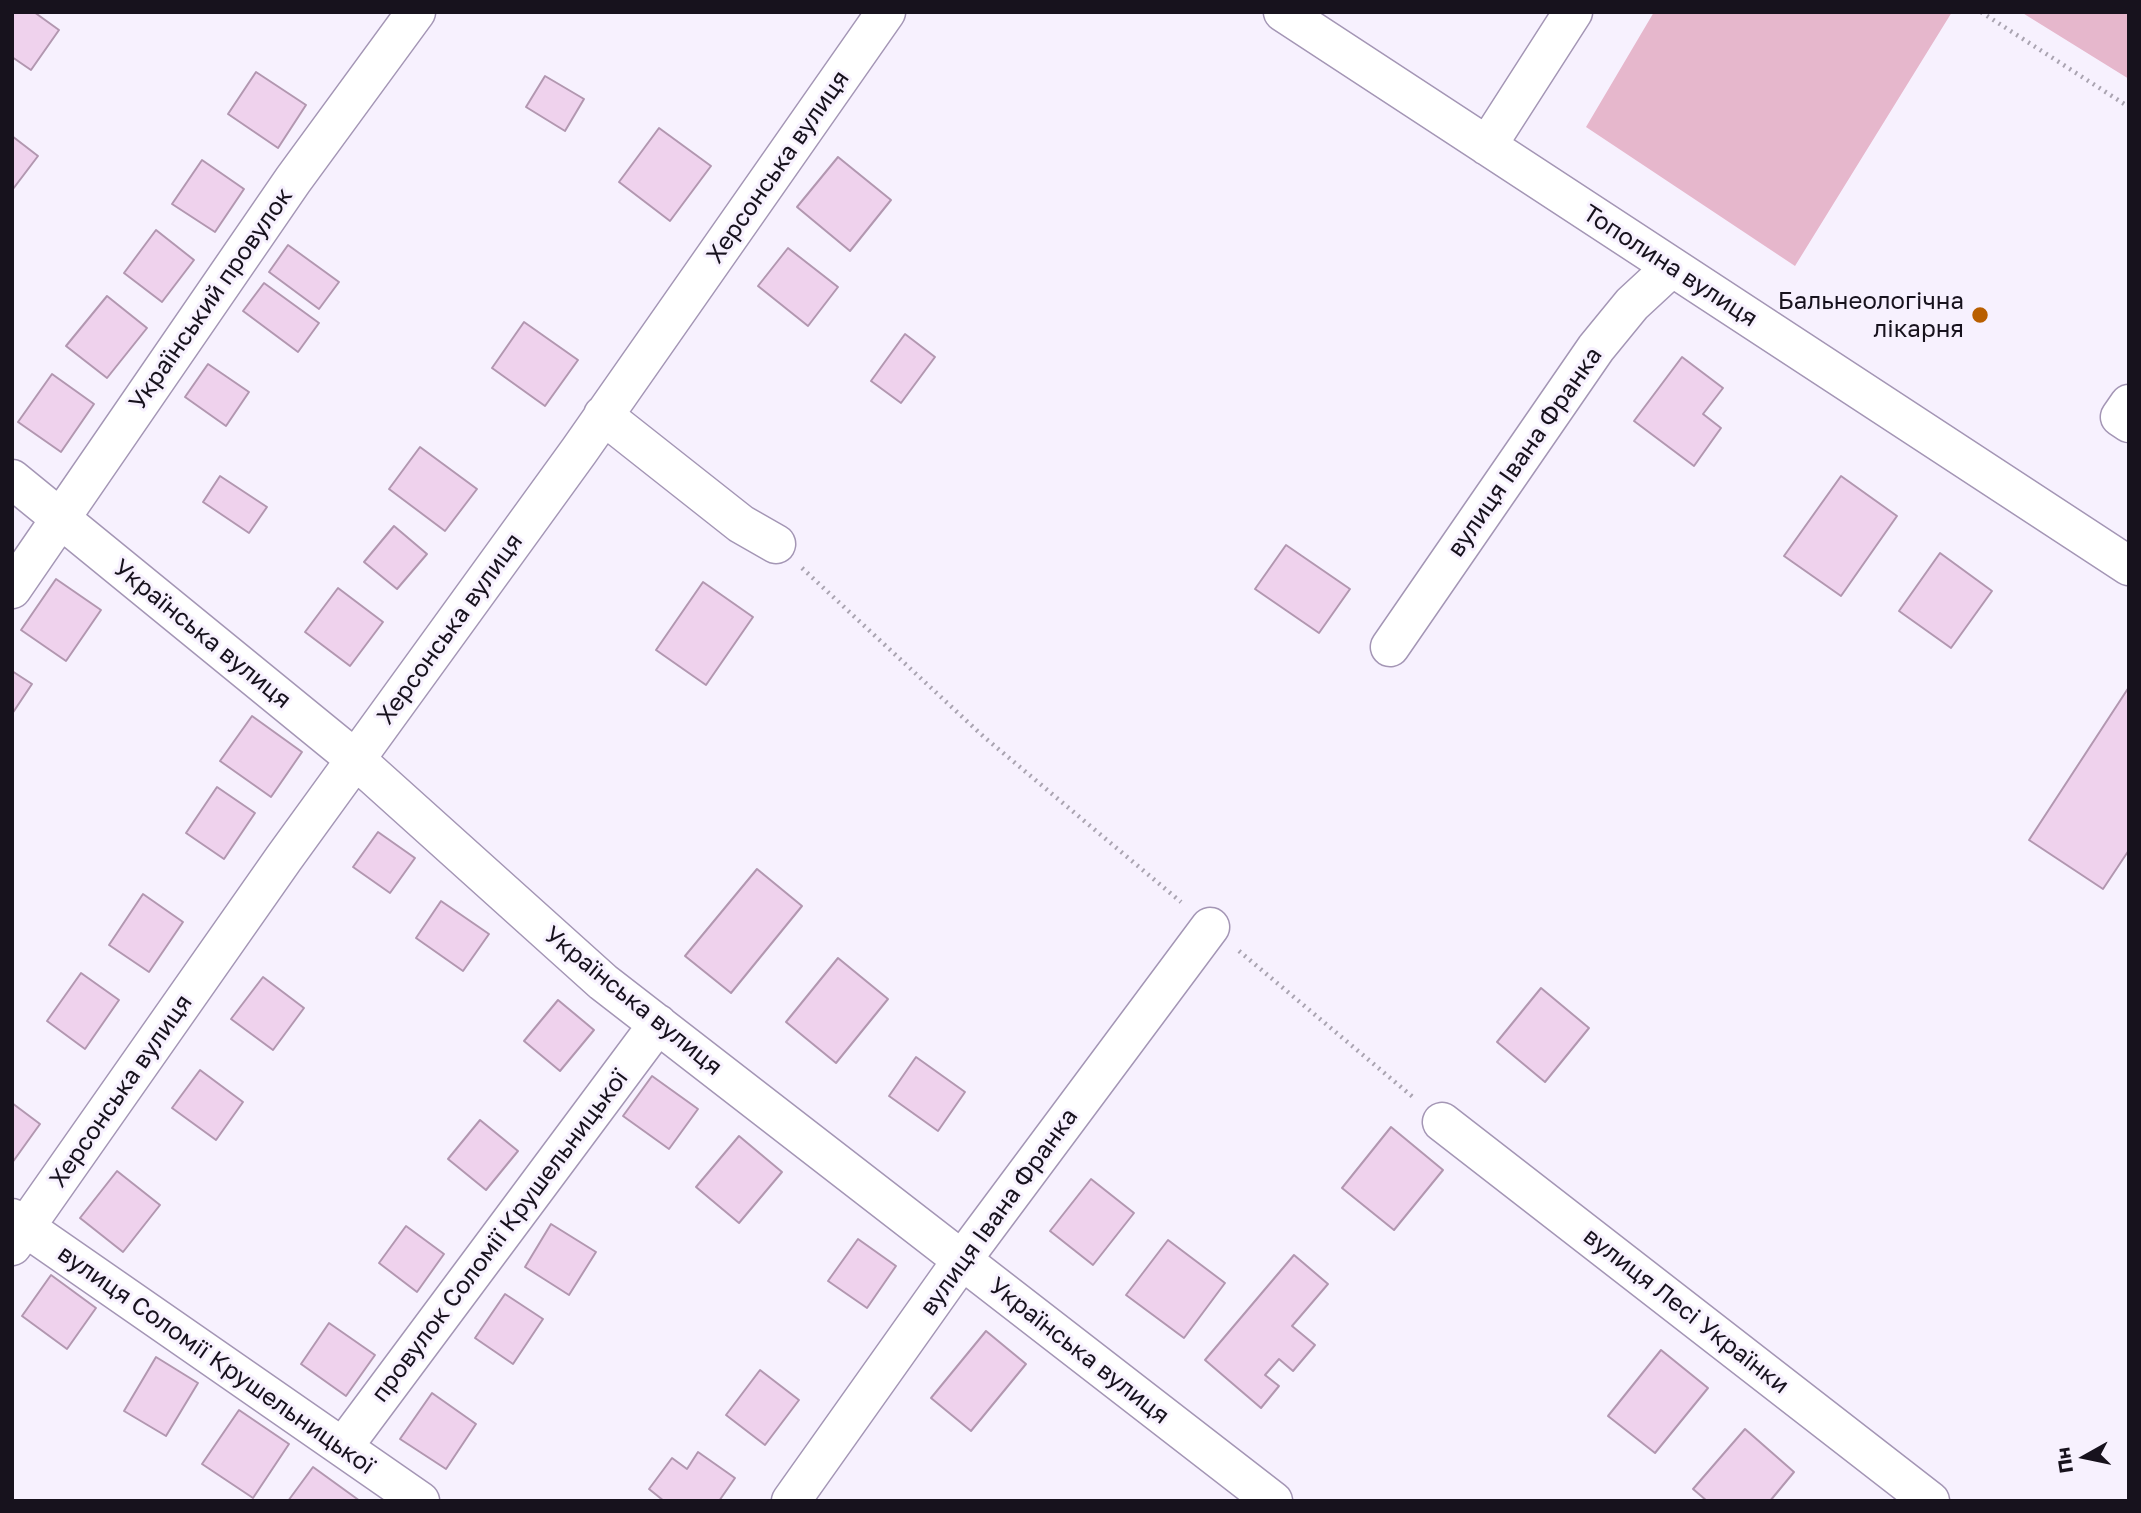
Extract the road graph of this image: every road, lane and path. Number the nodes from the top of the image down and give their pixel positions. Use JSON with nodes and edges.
{"nodes":[{"id":1,"x":416,"y":12,"type":"edge"},
{"id":2,"x":887,"y":12,"type":"edge"},
{"id":3,"x":1283,"y":12,"type":"edge"},
{"id":4,"x":1573,"y":12,"type":"edge"},
{"id":5,"x":1981,"y":12,"type":"edge"},
{"id":6,"x":2129,"y":107,"type":"edge"},
{"id":7,"x":1487,"y":146,"type":"junction"},
{"id":8,"x":1672,"y":267,"type":"junction"},
{"id":9,"x":2129,"y":404,"type":"edge"},
{"id":10,"x":603,"y":415,"type":"junction"},
{"id":11,"x":2129,"y":423,"type":"edge"},
{"id":12,"x":12,"y":479,"type":"edge"},
{"id":13,"x":60,"y":518,"type":"junction"},
{"id":14,"x":776,"y":544,"type":"joint"},
{"id":15,"x":2129,"y":566,"type":"edge"},
{"id":16,"x":12,"y":589,"type":"edge"},
{"id":17,"x":1390,"y":647,"type":"dead end"},
{"id":18,"x":355,"y":759,"type":"junction"},
{"id":19,"x":1210,"y":927,"type":"junction"},
{"id":20,"x":658,"y":1024,"type":"junction"},
{"id":21,"x":1442,"y":1122,"type":"joint"},
{"id":22,"x":17,"y":1230,"type":"edge"},
{"id":23,"x":962,"y":1260,"type":"junction"},
{"id":24,"x":343,"y":1447,"type":"junction"},
{"id":25,"x":420,"y":1501,"type":"edge"},
{"id":26,"x":791,"y":1501,"type":"edge"},
{"id":27,"x":1273,"y":1501,"type":"edge"},
{"id":28,"x":1930,"y":1501,"type":"edge"}],
"edges":[{"from":1,"to":13,"type":"street","name":"Український провулок"},
{"from":2,"to":10,"type":"street","name":"Херсонська вулиця"},
{"from":3,"to":7,"type":"street","name":"Тополина вулиця"},
{"from":4,"to":7,"type":"street"},
{"from":5,"to":6,"type":"path"},
{"from":7,"to":8,"type":"street","name":"Тополина вулиця"},
{"from":8,"to":15,"type":"street","name":"Тополина вулиця"},
{"from":8,"to":17,"type":"street","name":"вулиця Івана Франка"},
{"from":9,"to":11,"type":"street"},
{"from":10,"to":14,"type":"street"},
{"from":10,"to":18,"type":"street","name":"Херсонська вулиця"},
{"from":12,"to":13,"type":"street","name":"Українська вулиця"},
{"from":13,"to":16,"type":"street","name":"Український провулок"},
{"from":13,"to":18,"type":"street","name":"Українська вулиця"},
{"from":14,"to":19,"type":"path"},
{"from":18,"to":20,"type":"street","name":"Українська вулиця"},
{"from":18,"to":22,"type":"street","name":"Херсонська вулиця"},
{"from":19,"to":21,"type":"path"},
{"from":19,"to":23,"type":"street","name":"вулиця Івана Франка"},
{"from":20,"to":23,"type":"street","name":"Українська вулиця"},
{"from":20,"to":24,"type":"street","name":"провулок Соломії Крушельницької"},
{"from":21,"to":28,"type":"street","name":"вулиця Лесі Українки"},
{"from":22,"to":24,"type":"street","name":"вулиця Соломії Крушельницької"},
{"from":23,"to":26,"type":"street","name":"вулиця Івана Франка"},
{"from":23,"to":27,"type":"street","name":"Українська вулиця"},
{"from":24,"to":25,"type":"street","name":"вулиця Соломії Крушельницької"}]}
